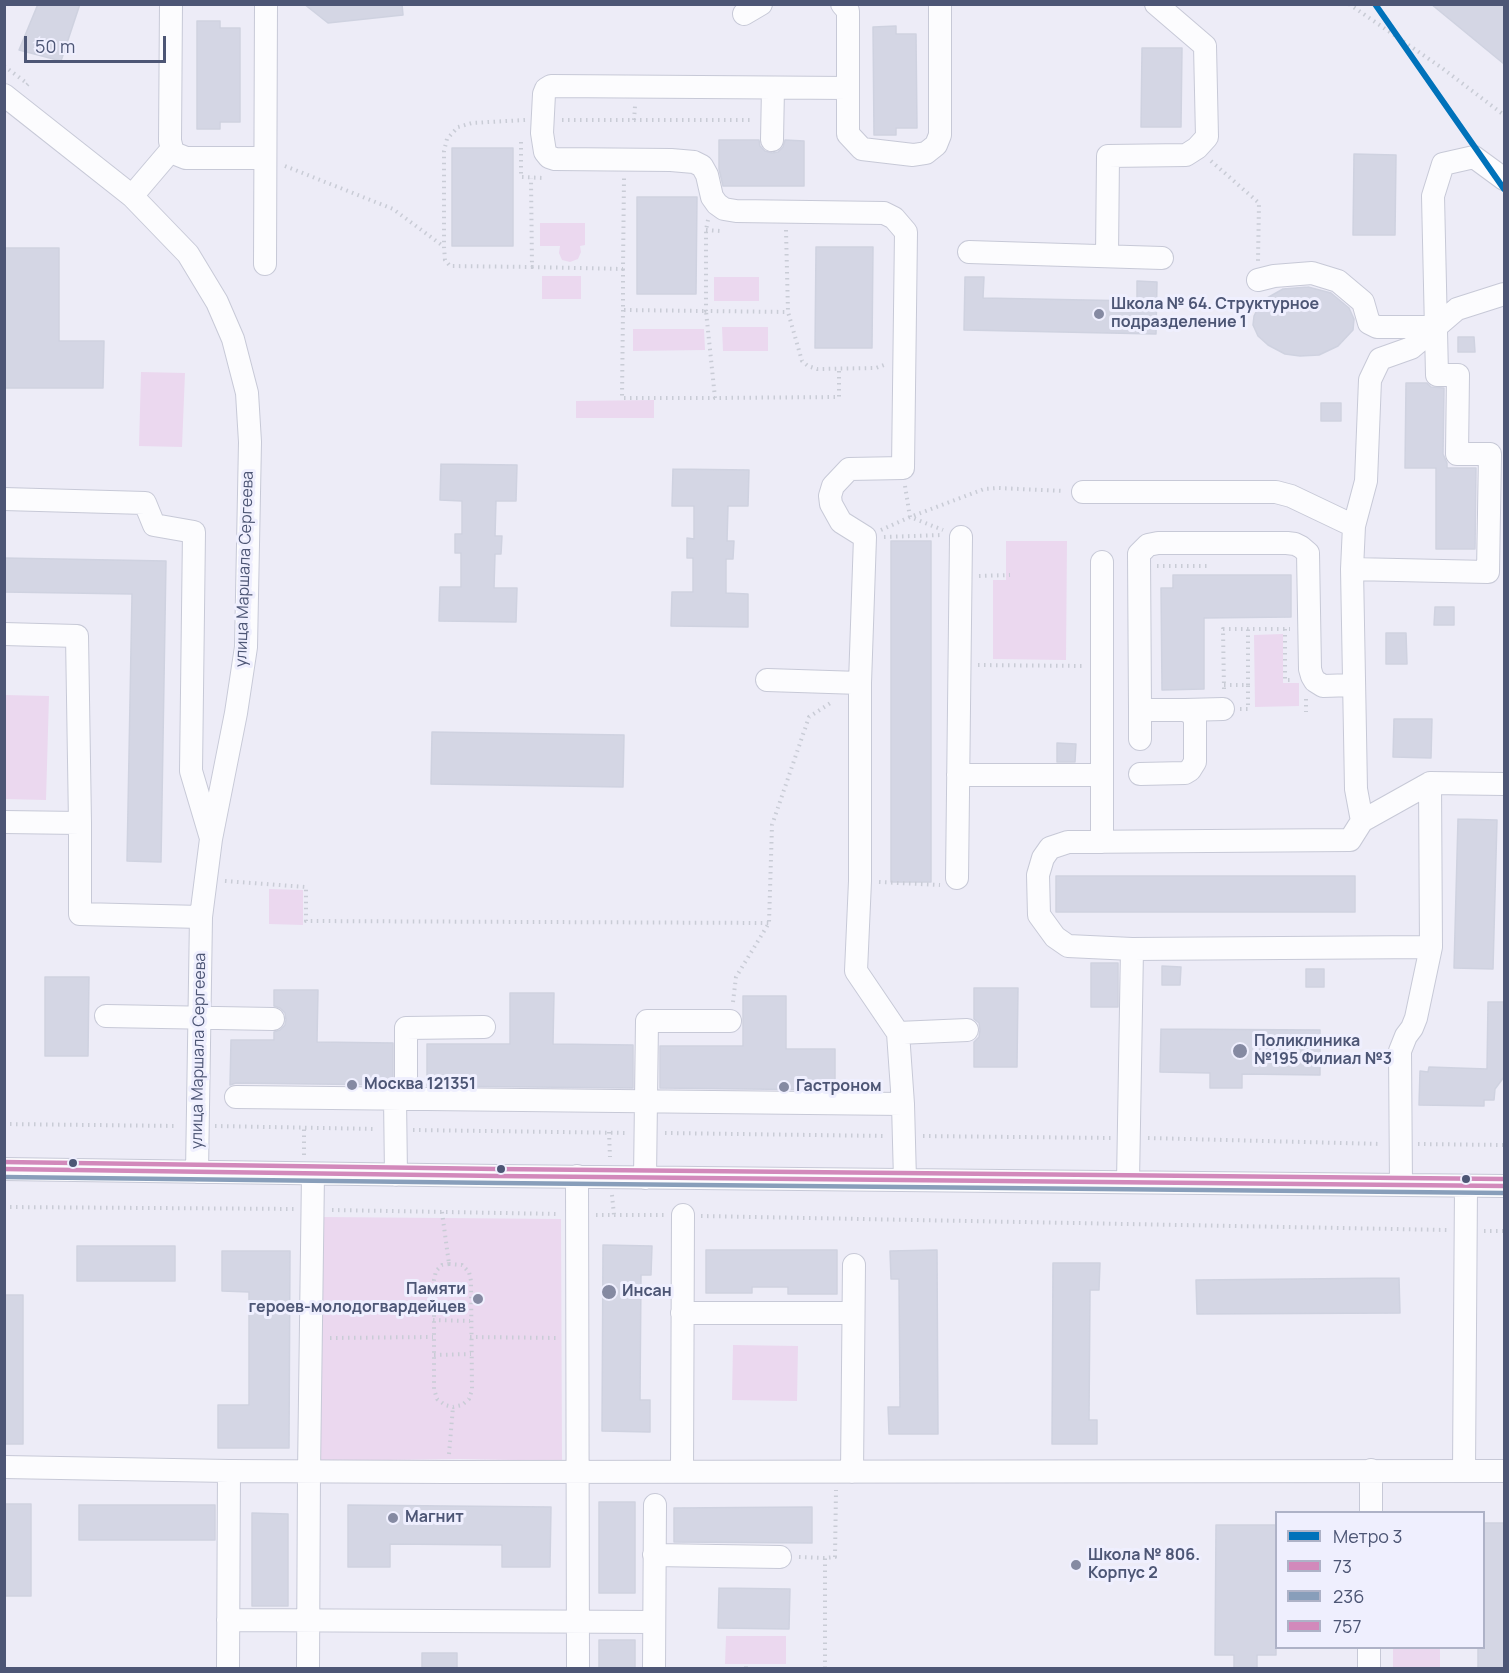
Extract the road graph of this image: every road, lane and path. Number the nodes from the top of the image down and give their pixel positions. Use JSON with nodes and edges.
{"nodes":[{"id":1,"x":171,"y":4,"type":"edge"},
{"id":2,"x":266,"y":4,"type":"edge"},
{"id":3,"x":842,"y":4,"type":"edge"},
{"id":4,"x":940,"y":4,"type":"edge"},
{"id":5,"x":1156,"y":4,"type":"edge"},
{"id":6,"x":1349,"y":4,"type":"edge"},
{"id":7,"x":4,"y":66,"type":"edge"},
{"id":8,"x":28,"y":84,"type":"dead end"},
{"id":9,"x":773,"y":88,"type":"junction"},
{"id":10,"x":848,"y":88,"type":"junction"},
{"id":11,"x":4,"y":95,"type":"edge"},
{"id":12,"x":1504,"y":115,"type":"edge"},
{"id":13,"x":532,"y":120,"type":"junction"},
{"id":14,"x":772,"y":130,"type":"joint"},
{"id":15,"x":1197,"y":148,"type":"junction"},
{"id":16,"x":172,"y":149,"type":"junction"},
{"id":17,"x":265,"y":158,"type":"junction"},
{"id":18,"x":624,"y":159,"type":"junction"},
{"id":19,"x":1504,"y":179,"type":"edge"},
{"id":20,"x":132,"y":196,"type":"junction"},
{"id":21,"x":709,"y":217,"type":"dead end"},
{"id":22,"x":786,"y":232,"type":"dead end"},
{"id":23,"x":444,"y":247,"type":"junction"},
{"id":24,"x":969,"y":252,"type":"dead end"},
{"id":25,"x":1107,"y":256,"type":"junction"},
{"id":26,"x":1162,"y":258,"type":"dead end"},
{"id":27,"x":265,"y":264,"type":"dead end"},
{"id":28,"x":532,"y":267,"type":"junction"},
{"id":29,"x":623,"y":269,"type":"junction"},
{"id":30,"x":1258,"y":280,"type":"joint"},
{"id":31,"x":1502,"y":298,"type":"edge"},
{"id":32,"x":623,"y":310,"type":"junction"},
{"id":33,"x":706,"y":311,"type":"junction"},
{"id":34,"x":788,"y":312,"type":"junction"},
{"id":35,"x":1436,"y":327,"type":"junction"},
{"id":36,"x":887,"y":359,"type":"dead end"},
{"id":37,"x":839,"y":369,"type":"junction"},
{"id":38,"x":715,"y":398,"type":"junction"},
{"id":39,"x":903,"y":468,"type":"junction"},
{"id":40,"x":1083,"y":492,"type":"joint"},
{"id":41,"x":4,"y":499,"type":"edge"},
{"id":42,"x":910,"y":517,"type":"junction"},
{"id":43,"x":1354,"y":526,"type":"junction"},
{"id":44,"x":951,"y":536,"type":"junction"},
{"id":45,"x":865,"y":537,"type":"junction"},
{"id":46,"x":1102,"y":562,"type":"dead end"},
{"id":47,"x":1151,"y":566,"type":"dead end"},
{"id":48,"x":1209,"y":566,"type":"dead end"},
{"id":49,"x":1352,"y":569,"type":"junction"},
{"id":50,"x":1010,"y":575,"type":"dead end"},
{"id":51,"x":960,"y":576,"type":"junction"},
{"id":52,"x":1309,"y":628,"type":"junction"},
{"id":53,"x":1248,"y":629,"type":"junction"},
{"id":54,"x":4,"y":634,"type":"edge"},
{"id":55,"x":959,"y":665,"type":"junction"},
{"id":56,"x":1102,"y":666,"type":"junction"},
{"id":57,"x":767,"y":680,"type":"dead end"},
{"id":58,"x":860,"y":683,"type":"junction"},
{"id":59,"x":1224,"y":685,"type":"junction"},
{"id":60,"x":1353,"y":685,"type":"junction"},
{"id":61,"x":1223,"y":703,"type":"joint"},
{"id":62,"x":1140,"y":710,"type":"junction"},
{"id":63,"x":1185,"y":710,"type":"junction"},
{"id":64,"x":1140,"y":739,"type":"dead end"},
{"id":65,"x":1140,"y":774,"type":"dead end"},
{"id":66,"x":958,"y":775,"type":"junction"},
{"id":67,"x":1101,"y":775,"type":"junction"},
{"id":68,"x":1430,"y":783,"type":"junction"},
{"id":69,"x":1504,"y":784,"type":"edge"},
{"id":70,"x":1362,"y":821,"type":"junction"},
{"id":71,"x":4,"y":822,"type":"edge"},
{"id":72,"x":80,"y":823,"type":"junction"},
{"id":73,"x":211,"y":839,"type":"junction"},
{"id":74,"x":1102,"y":842,"type":"junction"},
{"id":75,"x":949,"y":876,"type":"joint"},
{"id":76,"x":206,"y":879,"type":"junction"},
{"id":77,"x":860,"y":881,"type":"junction"},
{"id":78,"x":201,"y":917,"type":"junction"},
{"id":79,"x":769,"y":923,"type":"junction"},
{"id":80,"x":1431,"y":947,"type":"junction"},
{"id":81,"x":1132,"y":949,"type":"junction"},
{"id":82,"x":106,"y":1016,"type":"dead end"},
{"id":83,"x":198,"y":1017,"type":"junction"},
{"id":84,"x":273,"y":1019,"type":"dead end"},
{"id":85,"x":730,"y":1021,"type":"joint"},
{"id":86,"x":484,"y":1027,"type":"dead end"},
{"id":87,"x":967,"y":1030,"type":"dead end"},
{"id":88,"x":898,"y":1033,"type":"junction"},
{"id":89,"x":236,"y":1097,"type":"dead end"},
{"id":90,"x":400,"y":1098,"type":"junction"},
{"id":91,"x":646,"y":1101,"type":"junction"},
{"id":92,"x":903,"y":1104,"type":"junction"},
{"id":93,"x":4,"y":1124,"type":"edge"},
{"id":94,"x":197,"y":1126,"type":"junction"},
{"id":95,"x":395,"y":1129,"type":"junction"},
{"id":96,"x":646,"y":1133,"type":"junction"},
{"id":97,"x":904,"y":1136,"type":"junction"},
{"id":98,"x":1128,"y":1138,"type":"junction"},
{"id":99,"x":1401,"y":1144,"type":"junction"},
{"id":100,"x":1504,"y":1145,"type":"edge"},
{"id":101,"x":4,"y":1169,"type":"edge"},
{"id":102,"x":197,"y":1172,"type":"junction"},
{"id":103,"x":313,"y":1174,"type":"junction"},
{"id":104,"x":396,"y":1175,"type":"junction"},
{"id":105,"x":577,"y":1176,"type":"junction"},
{"id":106,"x":645,"y":1178,"type":"junction"},
{"id":107,"x":905,"y":1180,"type":"junction"},
{"id":108,"x":1128,"y":1182,"type":"junction"},
{"id":109,"x":1401,"y":1185,"type":"junction"},
{"id":110,"x":1466,"y":1186,"type":"junction"},
{"id":111,"x":1504,"y":1186,"type":"edge"},
{"id":112,"x":4,"y":1208,"type":"edge"},
{"id":113,"x":313,"y":1209,"type":"junction"},
{"id":114,"x":442,"y":1212,"type":"junction"},
{"id":115,"x":578,"y":1214,"type":"junction"},
{"id":116,"x":683,"y":1215,"type":"junction"},
{"id":117,"x":1466,"y":1230,"type":"junction"},
{"id":118,"x":1504,"y":1231,"type":"edge"},
{"id":119,"x":448,"y":1264,"type":"junction"},
{"id":120,"x":854,"y":1265,"type":"dead end"},
{"id":121,"x":682,"y":1313,"type":"junction"},
{"id":122,"x":853,"y":1313,"type":"junction"},
{"id":123,"x":433,"y":1320,"type":"junction"},
{"id":124,"x":470,"y":1321,"type":"junction"},
{"id":125,"x":433,"y":1337,"type":"junction"},
{"id":126,"x":470,"y":1337,"type":"junction"},
{"id":127,"x":311,"y":1338,"type":"junction"},
{"id":128,"x":578,"y":1339,"type":"junction"},
{"id":129,"x":471,"y":1354,"type":"junction"},
{"id":130,"x":434,"y":1355,"type":"junction"},
{"id":131,"x":453,"y":1407,"type":"junction"},
{"id":132,"x":4,"y":1467,"type":"edge"},
{"id":133,"x":1371,"y":1470,"type":"junction"},
{"id":134,"x":229,"y":1471,"type":"junction"},
{"id":135,"x":682,"y":1471,"type":"junction"},
{"id":136,"x":1464,"y":1471,"type":"junction"},
{"id":137,"x":1504,"y":1471,"type":"edge"},
{"id":138,"x":309,"y":1472,"type":"junction"},
{"id":139,"x":447,"y":1472,"type":"junction"},
{"id":140,"x":579,"y":1472,"type":"junction"},
{"id":141,"x":844,"y":1472,"type":"junction"},
{"id":142,"x":655,"y":1506,"type":"dead end"},
{"id":143,"x":1371,"y":1511,"type":"edge"},
{"id":144,"x":654,"y":1555,"type":"junction"},
{"id":145,"x":780,"y":1557,"type":"joint"},
{"id":146,"x":825,"y":1558,"type":"junction"},
{"id":147,"x":228,"y":1620,"type":"junction"},
{"id":148,"x":308,"y":1621,"type":"junction"},
{"id":149,"x":578,"y":1622,"type":"junction"},
{"id":150,"x":654,"y":1622,"type":"junction"},
{"id":151,"x":1369,"y":1649,"type":"edge"},
{"id":152,"x":228,"y":1668,"type":"edge"},
{"id":153,"x":308,"y":1668,"type":"edge"},
{"id":154,"x":578,"y":1668,"type":"edge"},
{"id":155,"x":654,"y":1668,"type":"edge"},
{"id":156,"x":825,"y":1668,"type":"edge"},
{"id":157,"x":1369,"y":1668,"type":"edge"}],
"edges":[{"from":1,"to":16,"type":"street"},
{"from":2,"to":17,"type":"street"},
{"from":3,"to":10,"type":"street"},
{"from":4,"to":10,"type":"street"},
{"from":5,"to":15,"type":"street"},
{"from":6,"to":12,"type":"path"},
{"from":7,"to":8,"type":"path"},
{"from":9,"to":10,"type":"street"},
{"from":9,"to":13,"type":"street"},
{"from":9,"to":14,"type":"street"},
{"from":11,"to":20,"type":"street","name":"улица Маршала Сергеева"},
{"from":13,"to":14,"type":"path"},
{"from":13,"to":18,"type":"street"},
{"from":13,"to":23,"type":"path"},
{"from":13,"to":28,"type":"path"},
{"from":15,"to":25,"type":"street"},
{"from":15,"to":30,"type":"path"},
{"from":16,"to":17,"type":"street"},
{"from":16,"to":20,"type":"street"},
{"from":17,"to":23,"type":"path"},
{"from":17,"to":27,"type":"street"},
{"from":18,"to":29,"type":"path"},
{"from":18,"to":39,"type":"street"},
{"from":19,"to":35,"type":"street"},
{"from":20,"to":73,"type":"street","name":"улица Маршала Сергеева"},
{"from":21,"to":33,"type":"path"},
{"from":22,"to":34,"type":"path"},
{"from":23,"to":28,"type":"path"},
{"from":24,"to":25,"type":"street"},
{"from":25,"to":26,"type":"street"},
{"from":28,"to":29,"type":"path"},
{"from":29,"to":32,"type":"path"},
{"from":30,"to":35,"type":"street"},
{"from":31,"to":35,"type":"street"},
{"from":32,"to":33,"type":"path"},
{"from":32,"to":38,"type":"path"},
{"from":33,"to":34,"type":"path"},
{"from":33,"to":38,"type":"path"},
{"from":34,"to":37,"type":"path"},
{"from":35,"to":43,"type":"street"},
{"from":35,"to":49,"type":"street"},
{"from":36,"to":37,"type":"path"},
{"from":37,"to":38,"type":"path"},
{"from":39,"to":42,"type":"path"},
{"from":39,"to":45,"type":"street"},
{"from":40,"to":42,"type":"path"},
{"from":40,"to":43,"type":"street"},
{"from":41,"to":73,"type":"street"},
{"from":42,"to":44,"type":"path"},
{"from":42,"to":45,"type":"path"},
{"from":43,"to":49,"type":"street"},
{"from":44,"to":45,"type":"path"},
{"from":44,"to":51,"type":"street"},
{"from":45,"to":58,"type":"street"},
{"from":46,"to":56,"type":"street"},
{"from":47,"to":48,"type":"path"},
{"from":49,"to":60,"type":"street"},
{"from":50,"to":51,"type":"path"},
{"from":51,"to":55,"type":"street"},
{"from":52,"to":53,"type":"path"},
{"from":52,"to":60,"type":"street"},
{"from":52,"to":62,"type":"street"},
{"from":53,"to":59,"type":"path"},
{"from":53,"to":59,"type":"path"},
{"from":54,"to":72,"type":"street"},
{"from":55,"to":56,"type":"path"},
{"from":55,"to":66,"type":"street"},
{"from":56,"to":67,"type":"street"},
{"from":57,"to":58,"type":"street"},
{"from":58,"to":77,"type":"street"},
{"from":58,"to":79,"type":"path"},
{"from":59,"to":61,"type":"path"},
{"from":60,"to":70,"type":"street"},
{"from":61,"to":63,"type":"street"},
{"from":62,"to":63,"type":"street"},
{"from":62,"to":64,"type":"street"},
{"from":63,"to":65,"type":"street"},
{"from":66,"to":67,"type":"street"},
{"from":66,"to":75,"type":"street"},
{"from":67,"to":74,"type":"street"},
{"from":68,"to":69,"type":"street"},
{"from":68,"to":70,"type":"street"},
{"from":68,"to":80,"type":"street"},
{"from":70,"to":74,"type":"street"},
{"from":71,"to":72,"type":"street"},
{"from":72,"to":78,"type":"street"},
{"from":73,"to":76,"type":"street","name":"улица Маршала Сергеева"},
{"from":74,"to":81,"type":"street"},
{"from":75,"to":77,"type":"path"},
{"from":76,"to":78,"type":"street","name":"улица Маршала Сергеева"},
{"from":76,"to":79,"type":"path"},
{"from":77,"to":88,"type":"street"},
{"from":78,"to":83,"type":"street","name":"улица Маршала Сергеева"},
{"from":79,"to":85,"type":"path"},
{"from":80,"to":81,"type":"street"},
{"from":80,"to":99,"type":"street"},
{"from":81,"to":98,"type":"street"},
{"from":82,"to":83,"type":"street"},
{"from":83,"to":84,"type":"street"},
{"from":83,"to":94,"type":"street","name":"улица Маршала Сергеева"},
{"from":85,"to":91,"type":"street"},
{"from":86,"to":90,"type":"street"},
{"from":87,"to":88,"type":"street"},
{"from":88,"to":92,"type":"street"},
{"from":89,"to":90,"type":"street"},
{"from":90,"to":91,"type":"street"},
{"from":90,"to":95,"type":"street"},
{"from":91,"to":92,"type":"street"},
{"from":91,"to":96,"type":"street"},
{"from":92,"to":97,"type":"street"},
{"from":93,"to":94,"type":"path"},
{"from":94,"to":95,"type":"path"},
{"from":94,"to":102,"type":"street","name":"улица Маршала Сергеева"},
{"from":95,"to":96,"type":"path"},
{"from":95,"to":104,"type":"street"},
{"from":96,"to":97,"type":"path"},
{"from":96,"to":106,"type":"street"},
{"from":97,"to":98,"type":"path"},
{"from":97,"to":107,"type":"street"},
{"from":98,"to":99,"type":"path"},
{"from":98,"to":108,"type":"street"},
{"from":99,"to":100,"type":"path"},
{"from":99,"to":109,"type":"street"},
{"from":101,"to":102,"type":"street"},
{"from":102,"to":103,"type":"street"},
{"from":103,"to":104,"type":"street"},
{"from":103,"to":113,"type":"street"},
{"from":104,"to":105,"type":"street"},
{"from":105,"to":106,"type":"street"},
{"from":105,"to":115,"type":"street"},
{"from":106,"to":107,"type":"street"},
{"from":107,"to":108,"type":"street"},
{"from":108,"to":109,"type":"street"},
{"from":109,"to":110,"type":"street"},
{"from":110,"to":111,"type":"street"},
{"from":110,"to":117,"type":"street"},
{"from":112,"to":113,"type":"path"},
{"from":113,"to":114,"type":"path"},
{"from":113,"to":127,"type":"street"},
{"from":114,"to":115,"type":"path"},
{"from":114,"to":119,"type":"path"},
{"from":115,"to":116,"type":"path"},
{"from":115,"to":128,"type":"street"},
{"from":116,"to":117,"type":"path"},
{"from":116,"to":121,"type":"street"},
{"from":117,"to":118,"type":"path"},
{"from":117,"to":136,"type":"street"},
{"from":119,"to":123,"type":"path"},
{"from":119,"to":124,"type":"path"},
{"from":120,"to":122,"type":"street"},
{"from":121,"to":122,"type":"street"},
{"from":121,"to":135,"type":"street"},
{"from":122,"to":141,"type":"street"},
{"from":123,"to":124,"type":"path"},
{"from":123,"to":125,"type":"path"},
{"from":124,"to":126,"type":"path"},
{"from":125,"to":127,"type":"path"},
{"from":125,"to":130,"type":"path"},
{"from":126,"to":128,"type":"path"},
{"from":126,"to":129,"type":"path"},
{"from":127,"to":138,"type":"street"},
{"from":128,"to":140,"type":"street"},
{"from":129,"to":130,"type":"path"},
{"from":129,"to":131,"type":"path"},
{"from":130,"to":131,"type":"path"},
{"from":131,"to":139,"type":"path"},
{"from":132,"to":134,"type":"street"},
{"from":133,"to":136,"type":"street"},
{"from":133,"to":141,"type":"street"},
{"from":133,"to":143,"type":"street"},
{"from":134,"to":138,"type":"street"},
{"from":134,"to":147,"type":"street"},
{"from":135,"to":140,"type":"street"},
{"from":135,"to":141,"type":"street"},
{"from":136,"to":137,"type":"street"},
{"from":138,"to":139,"type":"street"},
{"from":138,"to":148,"type":"street"},
{"from":139,"to":140,"type":"street"},
{"from":140,"to":149,"type":"street"},
{"from":141,"to":146,"type":"path"},
{"from":142,"to":144,"type":"street"},
{"from":144,"to":145,"type":"street"},
{"from":144,"to":150,"type":"street"},
{"from":145,"to":146,"type":"path"},
{"from":146,"to":156,"type":"path"},
{"from":147,"to":148,"type":"street"},
{"from":147,"to":152,"type":"street"},
{"from":148,"to":149,"type":"street"},
{"from":148,"to":153,"type":"street"},
{"from":149,"to":150,"type":"street"},
{"from":149,"to":154,"type":"street"},
{"from":150,"to":155,"type":"street"},
{"from":151,"to":157,"type":"street"}]}
